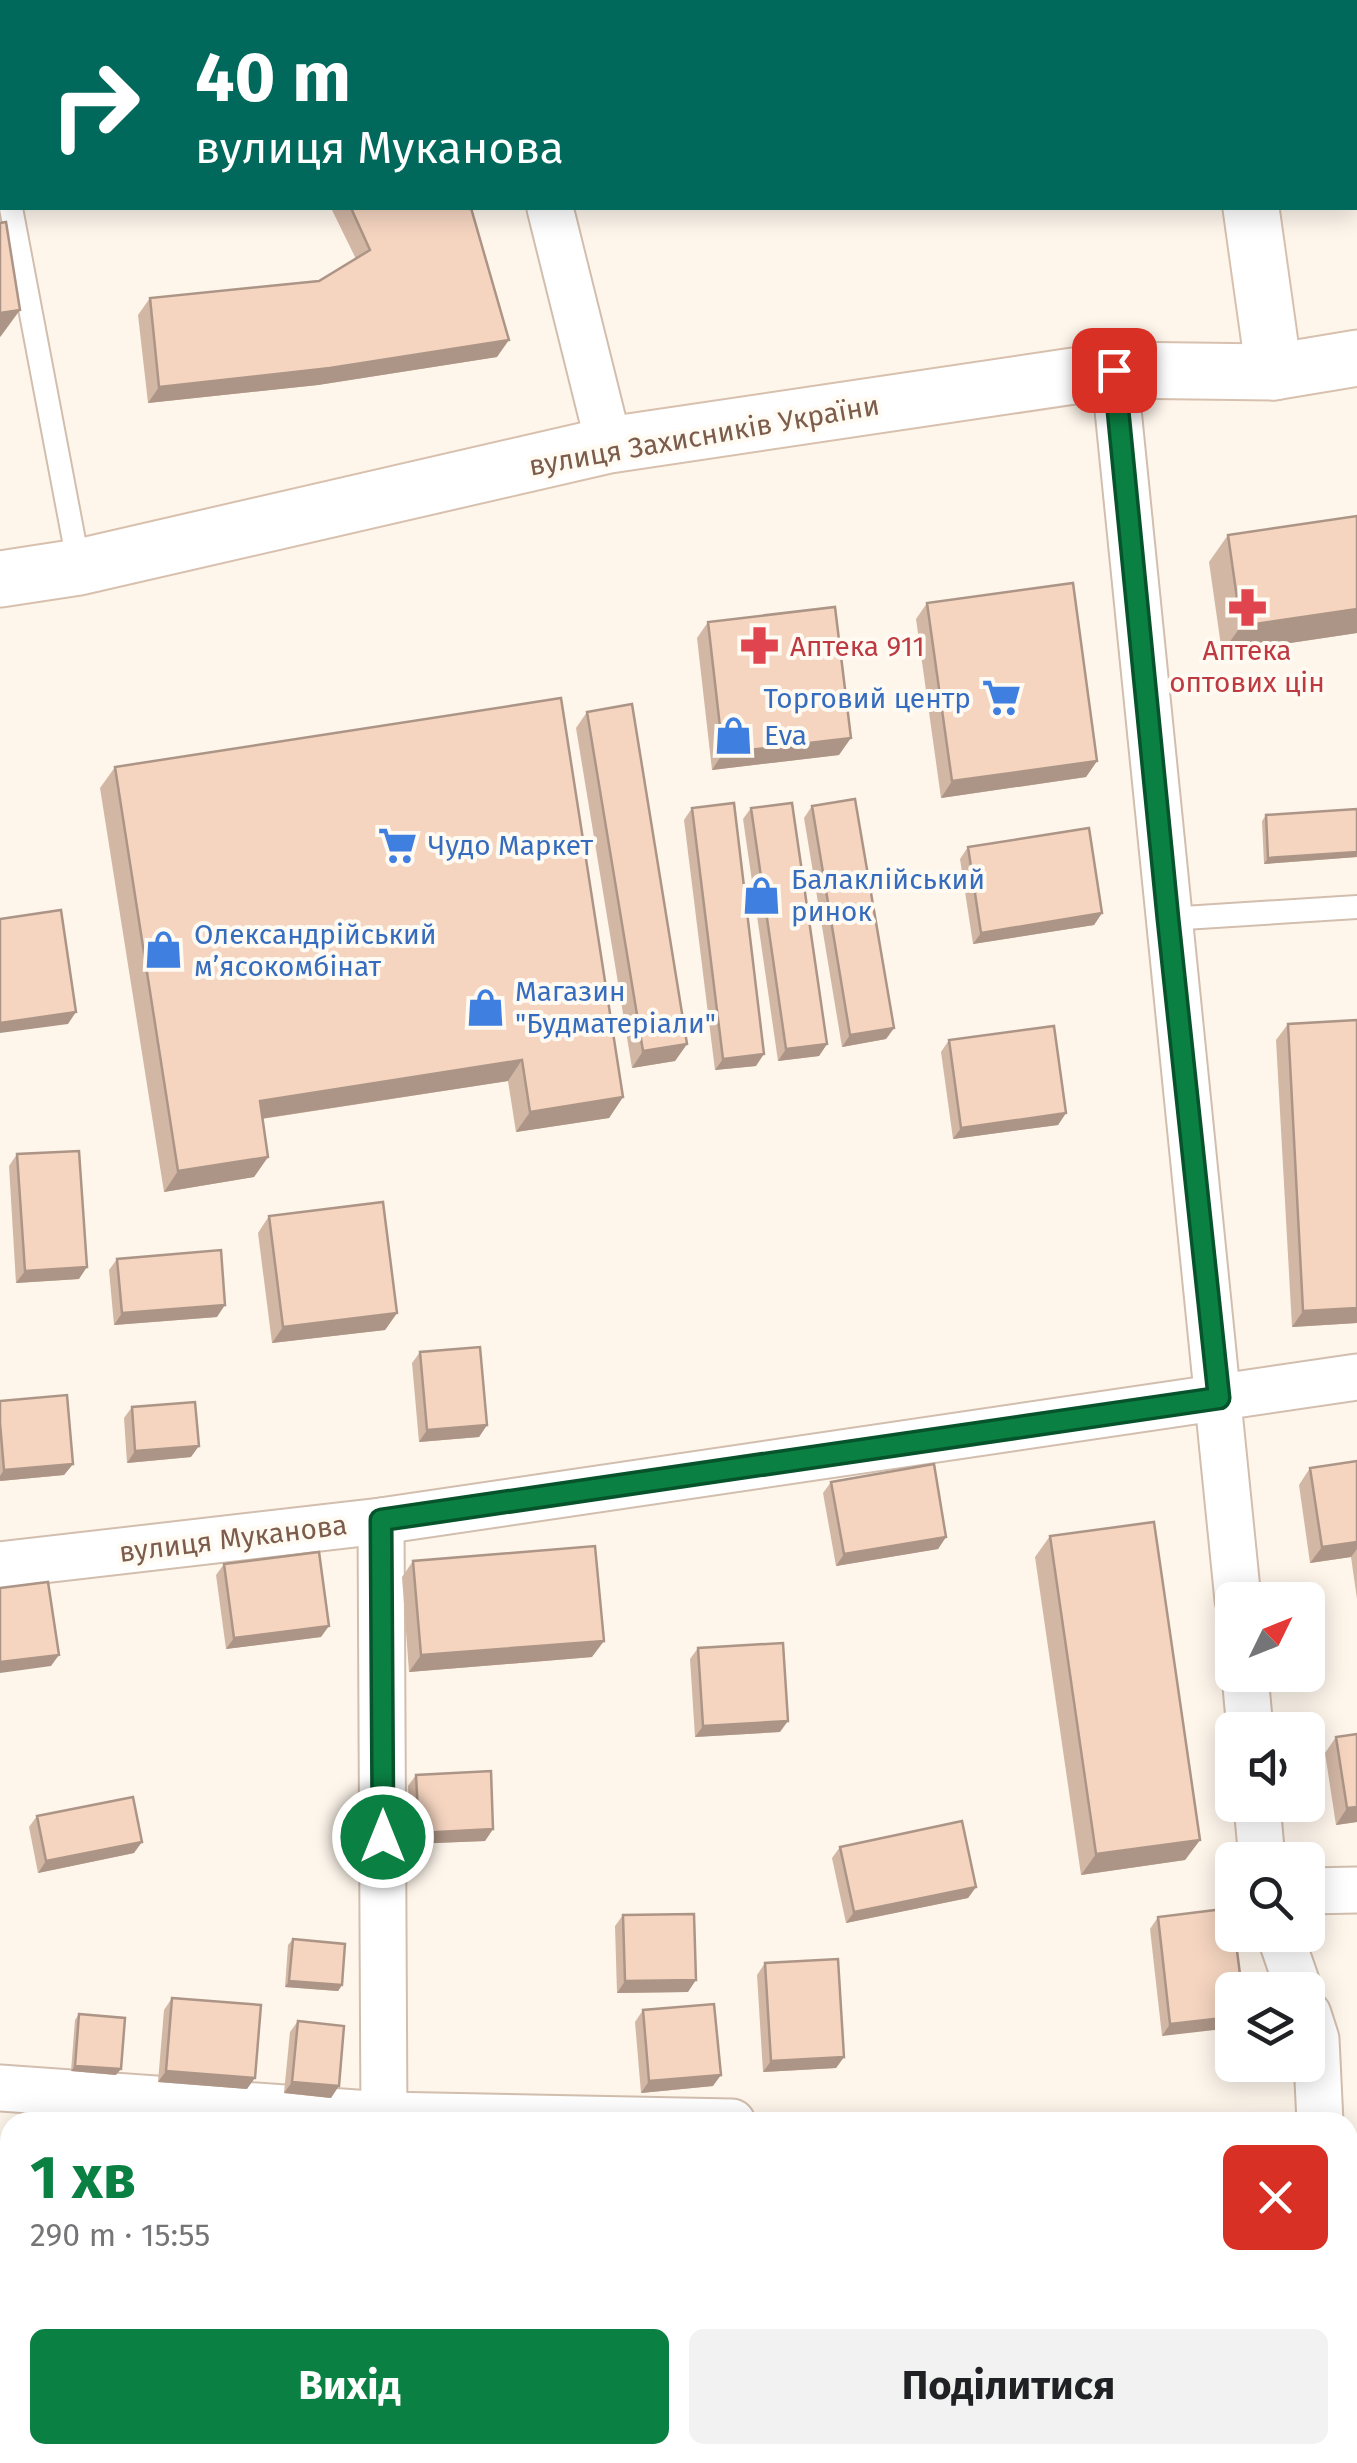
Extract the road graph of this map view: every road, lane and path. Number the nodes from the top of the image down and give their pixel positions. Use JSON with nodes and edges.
{"nodes":[{"id":1,"x":10,"y":210,"type":"edge"},
{"id":2,"x":550,"y":210,"type":"edge"},
{"id":3,"x":1251,"y":210,"type":"edge"},
{"id":4,"x":1357,"y":358,"type":"edge"},
{"id":5,"x":1114,"y":370,"type":"junction"},
{"id":6,"x":1274,"y":372,"type":"junction"},
{"id":7,"x":609,"y":445,"type":"junction"},
{"id":8,"x":78,"y":567,"type":"junction"},
{"id":9,"x":0,"y":579,"type":"edge"},
{"id":10,"x":1357,"y":907,"type":"edge"},
{"id":11,"x":1168,"y":919,"type":"junction"},
{"id":12,"x":1357,"y":1377,"type":"edge"},
{"id":13,"x":1219,"y":1398,"type":"junction"},
{"id":14,"x":381,"y":1520,"type":"junction"},
{"id":15,"x":0,"y":1565,"type":"edge"},
{"id":16,"x":1236,"y":1582,"type":"edge"},
{"id":17,"x":1325,"y":1890,"type":"edge"},
{"id":18,"x":1357,"y":1890,"type":"edge"},
{"id":19,"x":1325,"y":2036,"type":"edge"},
{"id":20,"x":1357,"y":2060,"type":"edge"},
{"id":21,"x":1317,"y":2082,"type":"edge"},
{"id":22,"x":0,"y":2088,"type":"edge"},
{"id":23,"x":307,"y":2112,"type":"edge"},
{"id":24,"x":384,"y":2112,"type":"edge"},
{"id":25,"x":1319,"y":2112,"type":"edge"}],
"edges":[{"from":1,"to":8,"type":"lane"},
{"from":2,"to":7,"type":"street"},
{"from":3,"to":6,"type":"street"},
{"from":4,"to":6,"type":"street","name":"вулиця Захисників України"},
{"from":5,"to":6,"type":"street","name":"вулиця Захисників України"},
{"from":5,"to":7,"type":"street","name":"вулиця Захисників України"},
{"from":5,"to":11,"type":"street"},
{"from":7,"to":8,"type":"street","name":"вулиця Захисників України"},
{"from":8,"to":9,"type":"street","name":"вулиця Захисників України"},
{"from":10,"to":11,"type":"lane"},
{"from":11,"to":13,"type":"street"},
{"from":12,"to":13,"type":"street","name":"вулиця Муканова"},
{"from":13,"to":14,"type":"street","name":"вулиця Муканова"},
{"from":13,"to":16,"type":"street"},
{"from":14,"to":15,"type":"street","name":"вулиця Муканова"},
{"from":14,"to":24,"type":"street"},
{"from":17,"to":18,"type":"street"},
{"from":19,"to":20,"type":"street"},
{"from":21,"to":25,"type":"street"},
{"from":22,"to":23,"type":"street"}]}
